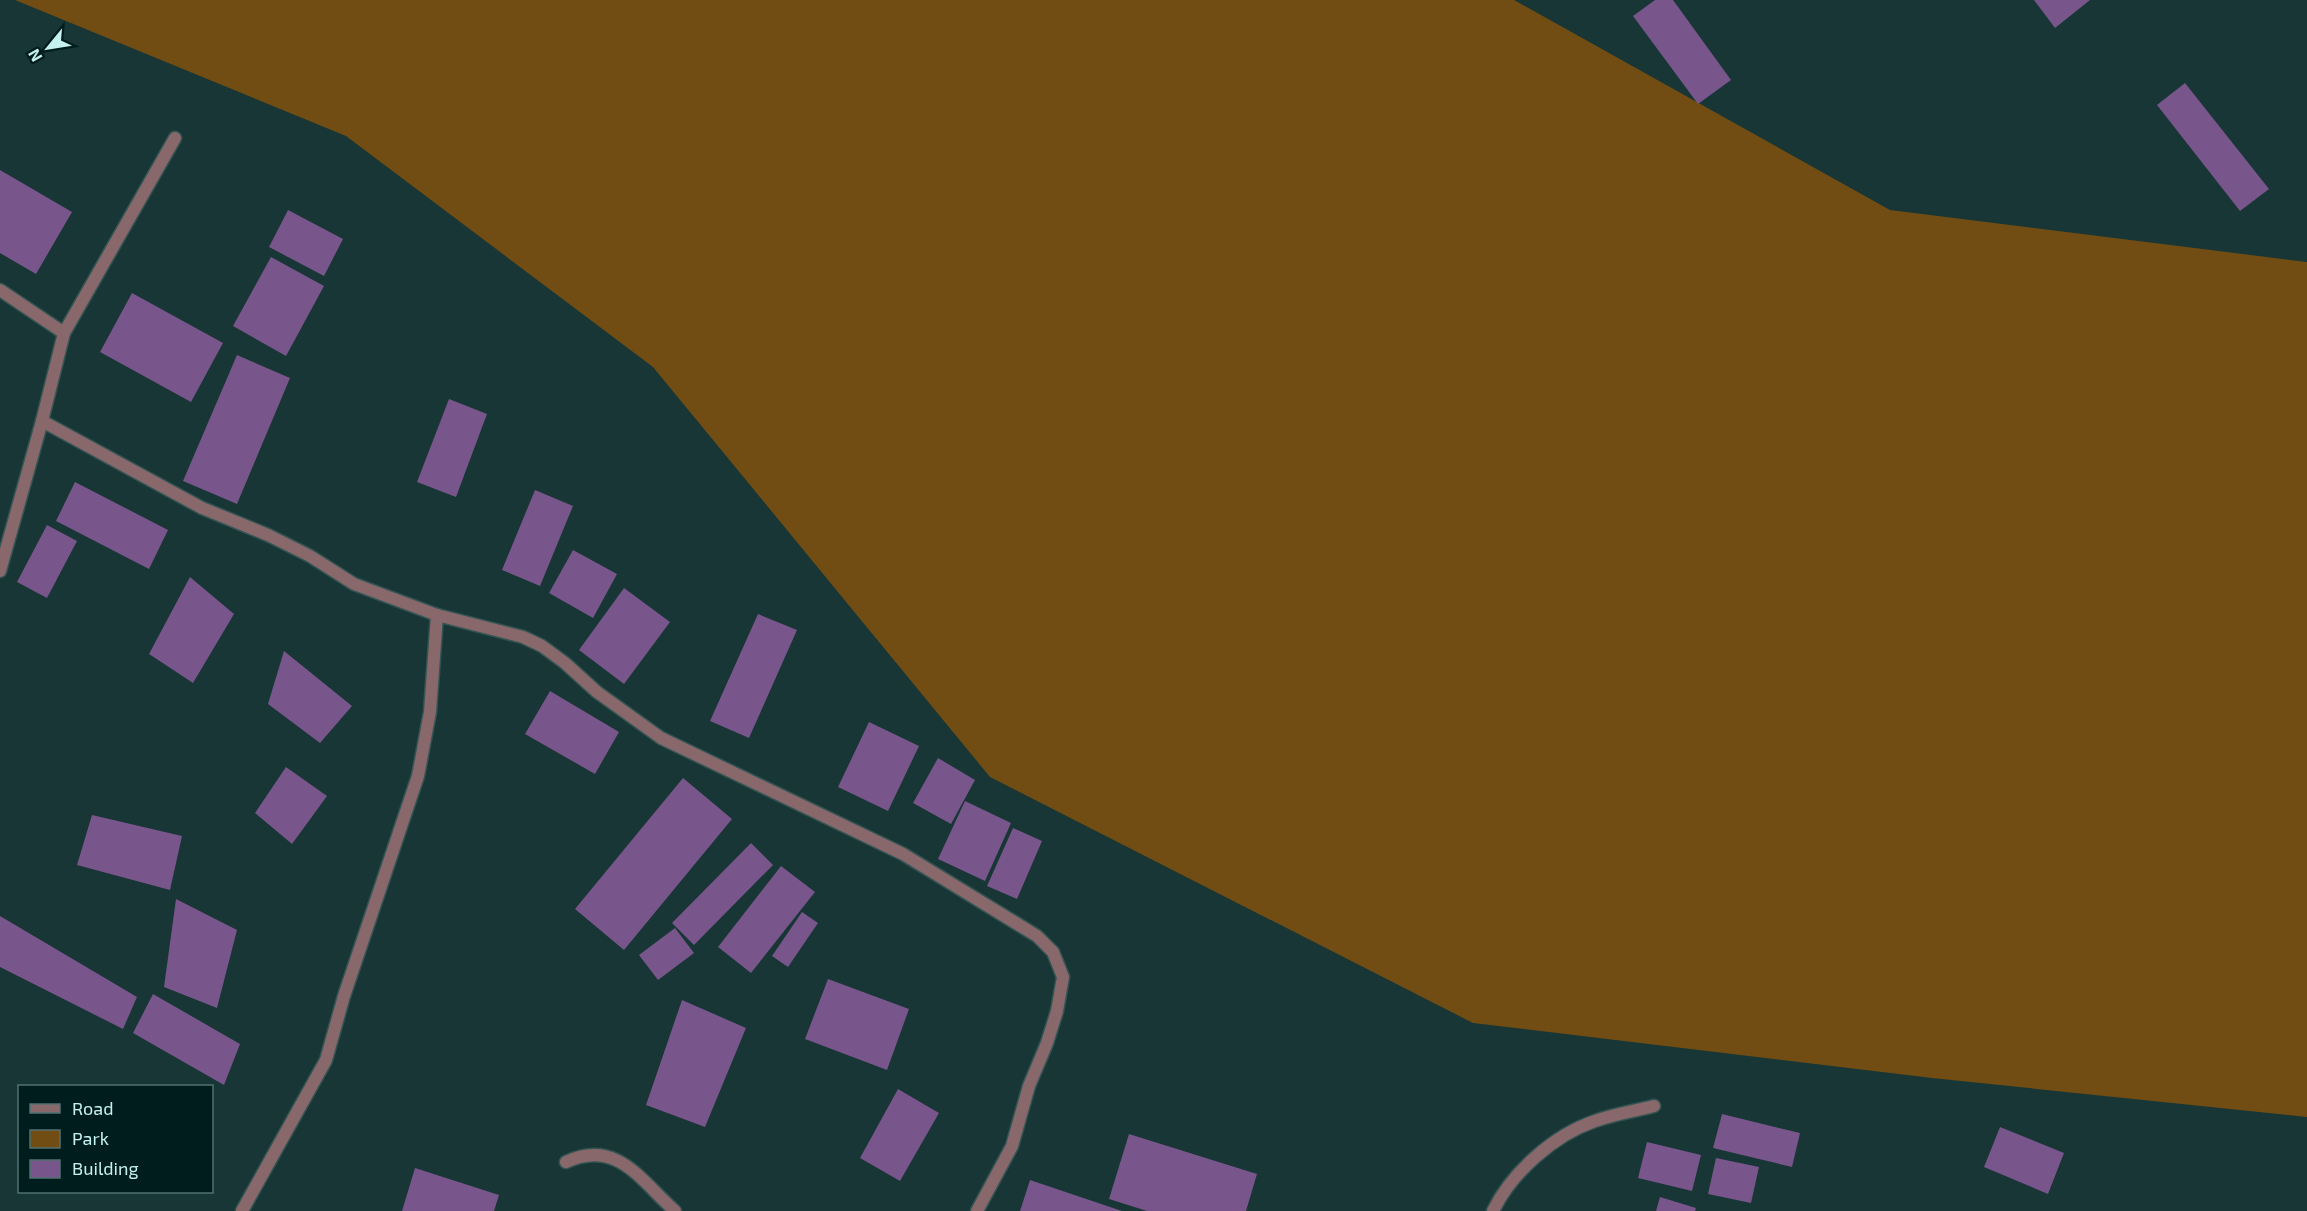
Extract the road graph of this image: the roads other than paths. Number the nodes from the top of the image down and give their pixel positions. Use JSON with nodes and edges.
{"nodes":[{"id":1,"x":175,"y":138,"type":"dead end"},
{"id":2,"x":0,"y":290,"type":"edge"},
{"id":3,"x":64,"y":333,"type":"junction"},
{"id":4,"x":42,"y":421,"type":"junction"},
{"id":5,"x":0,"y":571,"type":"edge"},
{"id":6,"x":437,"y":615,"type":"junction"},
{"id":7,"x":1654,"y":1106,"type":"dead end"},
{"id":8,"x":566,"y":1162,"type":"dead end"},
{"id":9,"x":242,"y":1211,"type":"edge"},
{"id":10,"x":675,"y":1211,"type":"edge"},
{"id":11,"x":977,"y":1211,"type":"edge"},
{"id":12,"x":1493,"y":1211,"type":"edge"}],
"edges":[{"from":1,"to":3,"type":"street"},
{"from":2,"to":3,"type":"street"},
{"from":3,"to":4,"type":"street"},
{"from":4,"to":5,"type":"street"},
{"from":4,"to":6,"type":"street"},
{"from":6,"to":9,"type":"street"},
{"from":6,"to":11,"type":"street"},
{"from":7,"to":12,"type":"street"},
{"from":8,"to":10,"type":"street"}]}
